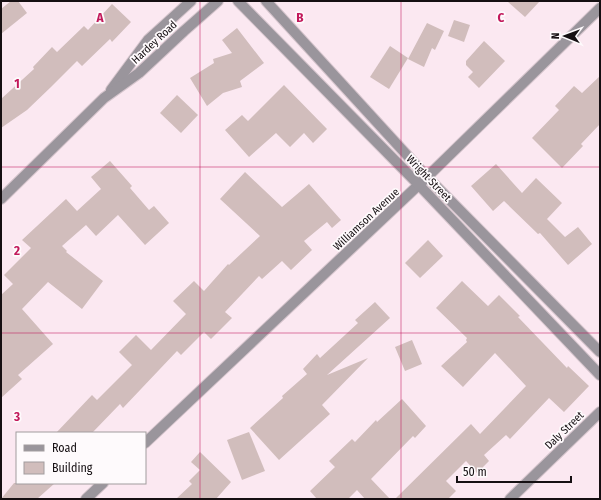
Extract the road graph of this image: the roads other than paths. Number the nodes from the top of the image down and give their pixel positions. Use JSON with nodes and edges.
{"nodes":[{"id":1,"x":191,"y":1,"type":"edge"},
{"id":2,"x":218,"y":1,"type":"edge"},
{"id":3,"x":238,"y":1,"type":"edge"},
{"id":4,"x":266,"y":1,"type":"edge"},
{"id":5,"x":600,"y":8,"type":"edge"},
{"id":6,"x":104,"y":98,"type":"junction"},
{"id":7,"x":427,"y":177,"type":"junction"},
{"id":8,"x":419,"y":185,"type":"junction"},
{"id":9,"x":1,"y":199,"type":"edge"},
{"id":10,"x":600,"y":352,"type":"edge"},
{"id":11,"x":600,"y":375,"type":"edge"},
{"id":12,"x":600,"y":412,"type":"edge"},
{"id":13,"x":146,"y":442,"type":"edge"},
{"id":14,"x":102,"y":484,"type":"edge"},
{"id":15,"x":86,"y":499,"type":"edge"},
{"id":16,"x":510,"y":499,"type":"edge"}],
"edges":[{"from":1,"to":6,"type":"street","name":"Hardey Road"},
{"from":2,"to":6,"type":"street","name":"Hardey Road"},
{"from":3,"to":8,"type":"street","name":"Wright Street"},
{"from":4,"to":7,"type":"street","name":"Wright Street"},
{"from":5,"to":7,"type":"street","name":"Williamson Avenue"},
{"from":6,"to":9,"type":"street","name":"Hardey Road"},
{"from":7,"to":8,"type":"street","name":"Williamson Avenue"},
{"from":7,"to":10,"type":"street","name":"Wright Street"},
{"from":8,"to":11,"type":"street","name":"Wright Street"},
{"from":8,"to":13,"type":"street","name":"Williamson Avenue"},
{"from":12,"to":16,"type":"street","name":"Daly Street"},
{"from":14,"to":15,"type":"street"}]}
